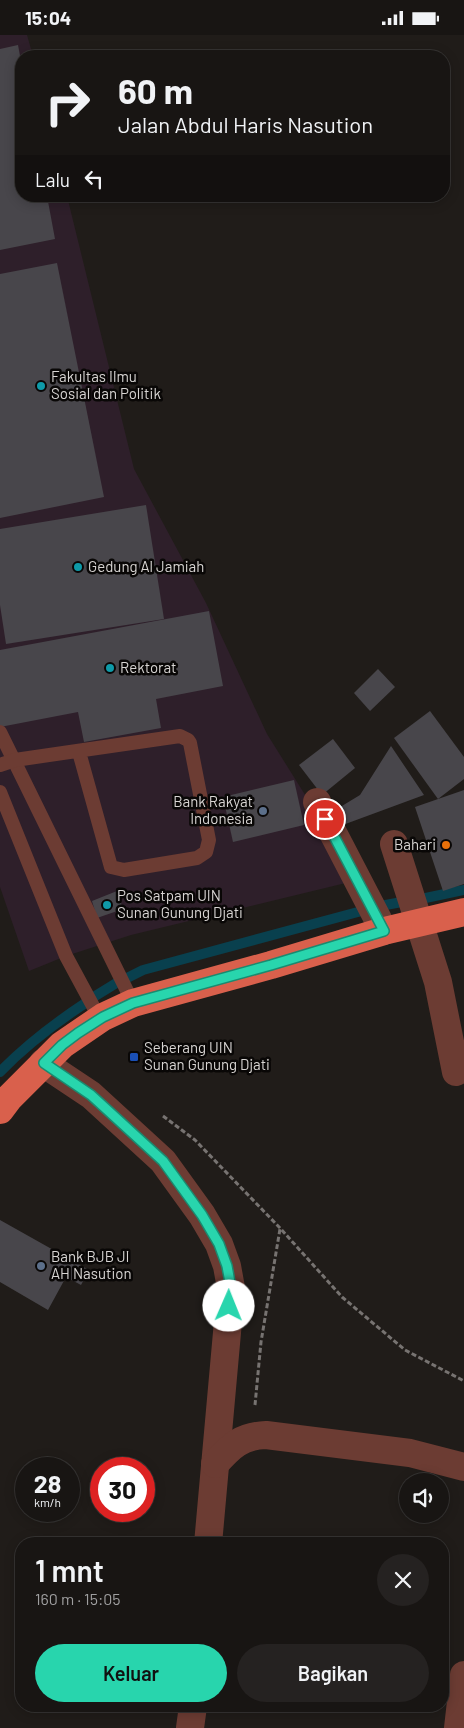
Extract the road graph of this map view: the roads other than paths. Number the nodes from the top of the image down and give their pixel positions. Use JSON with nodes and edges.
{"nodes":[{"id":1,"x":0,"y":731,"type":"edge"},
{"id":2,"x":79,"y":752,"type":"junction"},
{"id":3,"x":15,"y":760,"type":"junction"},
{"id":4,"x":0,"y":765,"type":"edge"},
{"id":5,"x":0,"y":792,"type":"edge"},
{"id":6,"x":317,"y":802,"type":"dead end"},
{"id":7,"x":394,"y":844,"type":"dead end"},
{"id":8,"x":464,"y":912,"type":"edge"},
{"id":9,"x":420,"y":923,"type":"junction"},
{"id":10,"x":384,"y":931,"type":"junction"},
{"id":11,"x":133,"y":1003,"type":"junction"},
{"id":12,"x":87,"y":1028,"type":"junction"},
{"id":13,"x":44,"y":1063,"type":"junction"},
{"id":14,"x":456,"y":1072,"type":"dead end"},
{"id":15,"x":0,"y":1111,"type":"edge"},
{"id":16,"x":215,"y":1464,"type":"junction"},
{"id":17,"x":464,"y":1467,"type":"edge"},
{"id":18,"x":209,"y":1537,"type":"edge"},
{"id":19,"x":464,"y":1675,"type":"edge"},
{"id":20,"x":191,"y":1712,"type":"edge"},
{"id":21,"x":190,"y":1728,"type":"edge"},
{"id":22,"x":458,"y":1728,"type":"edge"}],
"edges":[{"from":1,"to":3,"type":"lane"},
{"from":2,"to":2,"type":"lane"},
{"from":2,"to":3,"type":"lane"},
{"from":3,"to":4,"type":"lane"},
{"from":3,"to":11,"type":"lane"},
{"from":5,"to":12,"type":"lane"},
{"from":6,"to":10,"type":"street"},
{"from":7,"to":9,"type":"street"},
{"from":8,"to":9,"type":"highway"},
{"from":9,"to":10,"type":"highway"},
{"from":9,"to":14,"type":"street"},
{"from":10,"to":11,"type":"highway"},
{"from":11,"to":12,"type":"highway"},
{"from":12,"to":13,"type":"highway"},
{"from":13,"to":15,"type":"highway"},
{"from":13,"to":16,"type":"street"},
{"from":16,"to":17,"type":"street"},
{"from":16,"to":18,"type":"street"},
{"from":19,"to":22,"type":"street"},
{"from":20,"to":21,"type":"street"}]}
